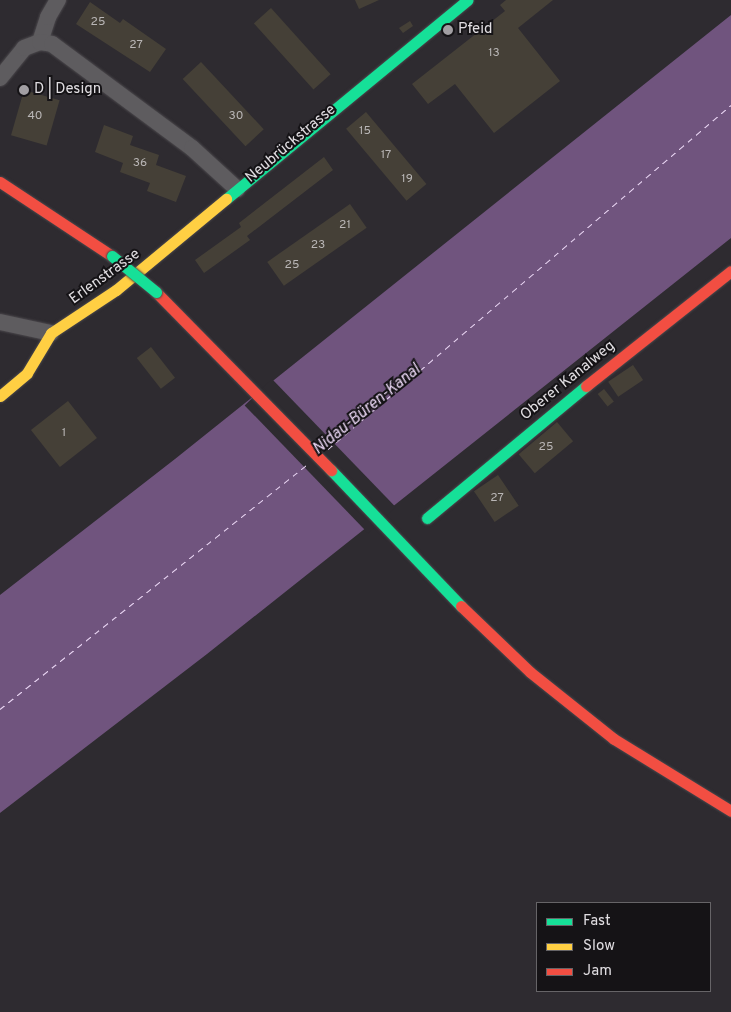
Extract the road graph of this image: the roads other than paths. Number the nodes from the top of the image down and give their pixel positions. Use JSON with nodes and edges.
{"nodes":[{"id":1,"x":58,"y":0,"type":"edge"},
{"id":2,"x":467,"y":0,"type":"edge"},
{"id":3,"x":40,"y":42,"type":"junction"},
{"id":4,"x":2,"y":70,"type":"edge"},
{"id":5,"x":0,"y":182,"type":"edge"},
{"id":6,"x":237,"y":189,"type":"junction"},
{"id":7,"x":731,"y":271,"type":"edge"},
{"id":8,"x":0,"y":322,"type":"edge"},
{"id":9,"x":51,"y":333,"type":"junction"},
{"id":10,"x":0,"y":396,"type":"edge"},
{"id":11,"x":427,"y":518,"type":"dead end"},
{"id":12,"x":731,"y":810,"type":"edge"}],
"edges":[{"from":1,"to":3,"type":"street"},
{"from":2,"to":6,"type":"main road","name":"Neubrückstrasse"},
{"from":3,"to":4,"type":"street"},
{"from":3,"to":6,"type":"street","name":"Neubrückstrasse"},
{"from":5,"to":12,"type":"main road","bridge":true},
{"from":6,"to":9,"type":"main road","name":"Erlenstrasse"},
{"from":7,"to":11,"type":"main road","name":"Oberer Kanalweg"},
{"from":8,"to":9,"type":"street"},
{"from":9,"to":10,"type":"main road","name":"Erlenstrasse"}]}
